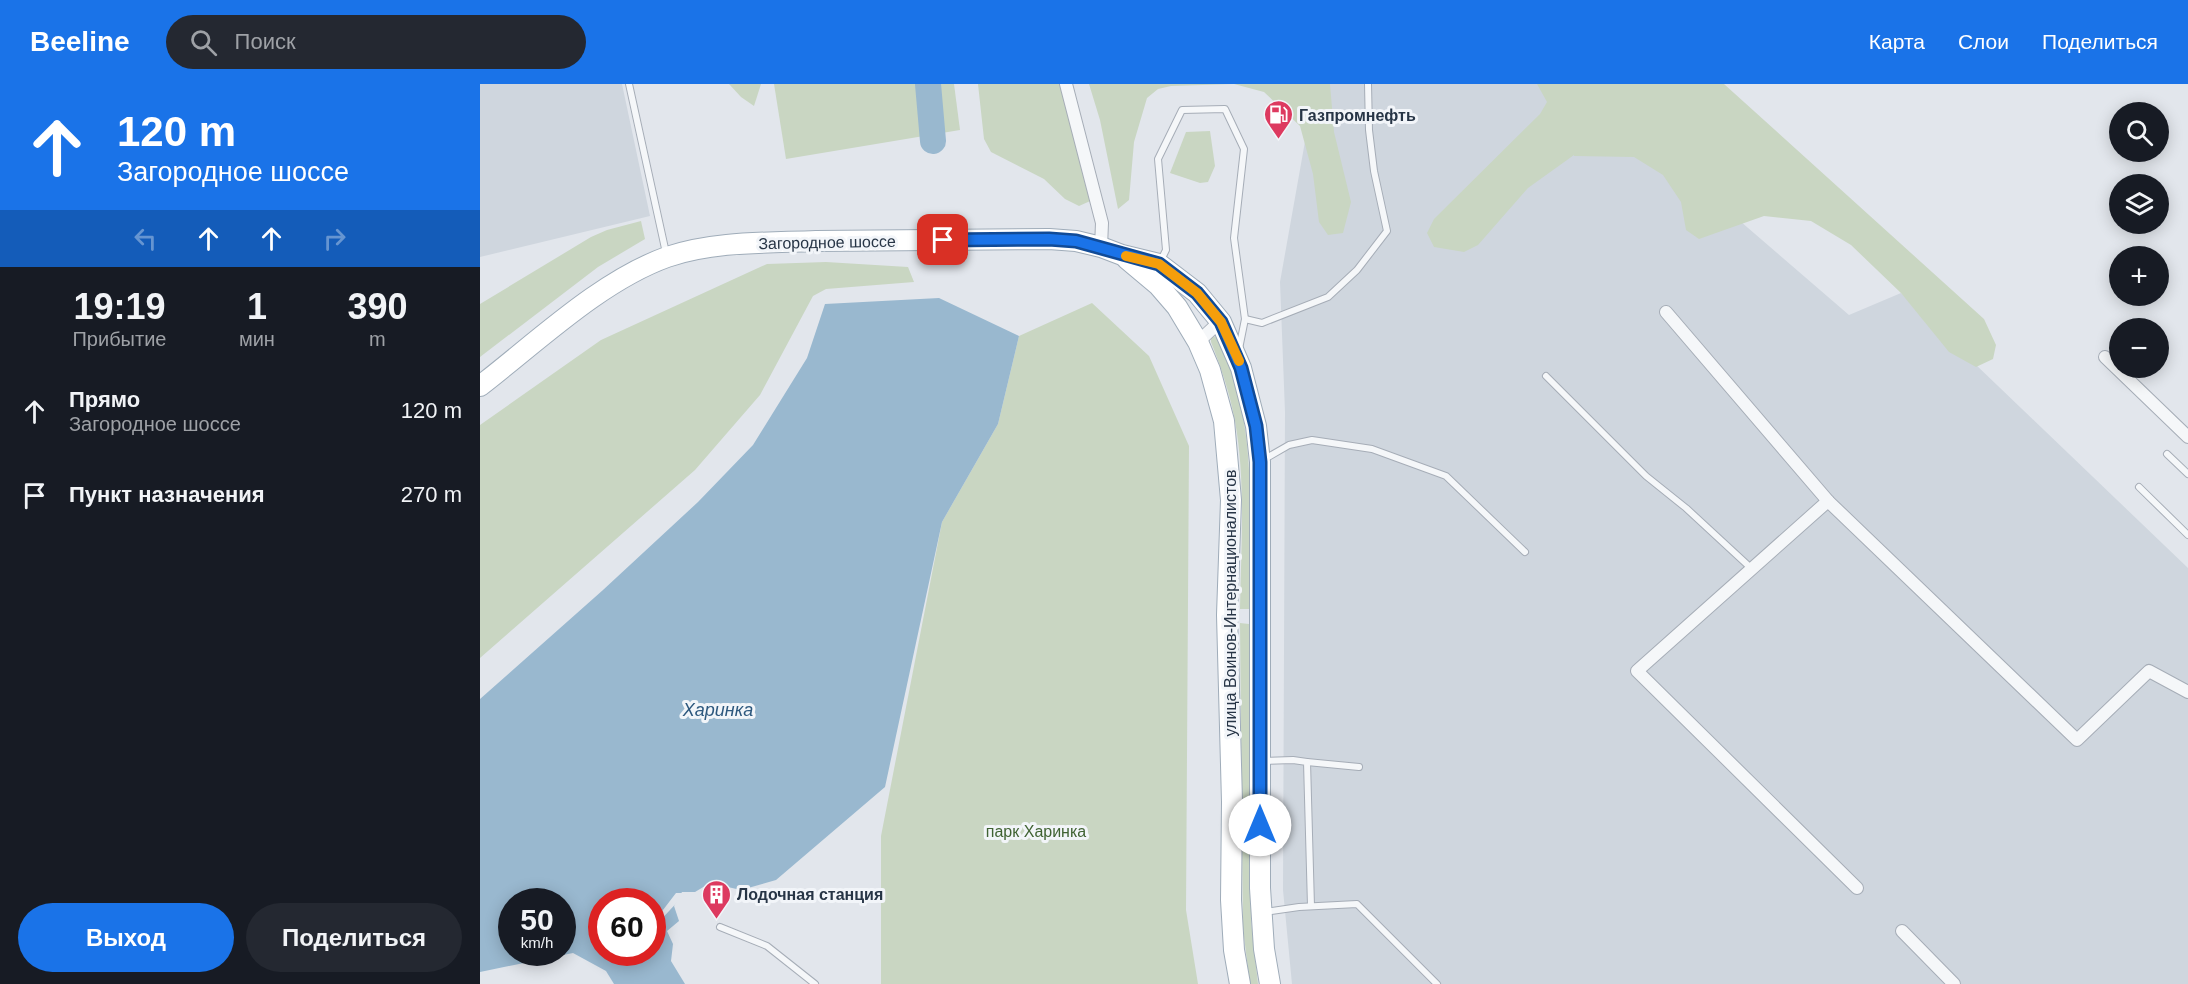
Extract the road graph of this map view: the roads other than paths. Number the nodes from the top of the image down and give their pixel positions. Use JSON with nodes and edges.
{"nodes":[{"id":1,"x":629,"y":84,"type":"edge"},
{"id":2,"x":1066,"y":84,"type":"edge"},
{"id":3,"x":1368,"y":84,"type":"edge"},
{"id":4,"x":1101,"y":247,"type":"junction"},
{"id":5,"x":667,"y":257,"type":"junction"},
{"id":6,"x":1155,"y":272,"type":"junction"},
{"id":7,"x":1666,"y":312,"type":"dead end"},
{"id":8,"x":1245,"y":319,"type":"junction"},
{"id":9,"x":1221,"y":322,"type":"junction"},
{"id":10,"x":1198,"y":342,"type":"junction"},
{"id":11,"x":1237,"y":356,"type":"junction"},
{"id":12,"x":2105,"y":357,"type":"dead end"},
{"id":13,"x":1546,"y":376,"type":"dead end"},
{"id":14,"x":480,"y":386,"type":"edge"},
{"id":15,"x":2188,"y":437,"type":"edge"},
{"id":16,"x":2167,"y":454,"type":"dead end"},
{"id":17,"x":1260,"y":462,"type":"junction"},
{"id":18,"x":2188,"y":474,"type":"edge"},
{"id":19,"x":2139,"y":487,"type":"dead end"},
{"id":20,"x":1828,"y":501,"type":"junction"},
{"id":21,"x":2188,"y":535,"type":"edge"},
{"id":22,"x":1524,"y":552,"type":"dead end"},
{"id":23,"x":1752,"y":569,"type":"junction"},
{"id":24,"x":1261,"y":572,"type":"joint"},
{"id":25,"x":2188,"y":692,"type":"edge"},
{"id":26,"x":1260,"y":761,"type":"junction"},
{"id":27,"x":1307,"y":762,"type":"junction"},
{"id":28,"x":1359,"y":767,"type":"dead end"},
{"id":29,"x":1857,"y":888,"type":"dead end"},
{"id":30,"x":1311,"y":906,"type":"junction"},
{"id":31,"x":1261,"y":912,"type":"junction"},
{"id":32,"x":720,"y":927,"type":"dead end"},
{"id":33,"x":1902,"y":931,"type":"dead end"},
{"id":34,"x":815,"y":984,"type":"edge"},
{"id":35,"x":1240,"y":984,"type":"edge"},
{"id":36,"x":1270,"y":984,"type":"edge"},
{"id":37,"x":1437,"y":984,"type":"edge"},
{"id":38,"x":1954,"y":984,"type":"edge"}],
"edges":[{"from":1,"to":5,"type":"lane"},
{"from":2,"to":4,"type":"street"},
{"from":3,"to":8,"type":"lane"},
{"from":4,"to":5,"type":"main road","name":"Загородное шоссе"},
{"from":4,"to":6,"type":"main road","name":"Загородное шоссе"},
{"from":5,"to":14,"type":"main road","name":"Загородное шоссе"},
{"from":6,"to":8,"type":"lane"},
{"from":6,"to":9,"type":"main road","name":"Загородное шоссе"},
{"from":6,"to":10,"type":"main road","name":"улица Воинов-Интернационалистов"},
{"from":7,"to":20,"type":"street"},
{"from":8,"to":11,"type":"lane"},
{"from":9,"to":10,"type":"street"},
{"from":9,"to":11,"type":"main road","name":"Загородное шоссе"},
{"from":10,"to":35,"type":"main road","name":"улица Воинов-Интернационалистов"},
{"from":11,"to":17,"type":"main road","name":"Загородное шоссе"},
{"from":12,"to":15,"type":"street"},
{"from":13,"to":23,"type":"lane"},
{"from":16,"to":18,"type":"lane"},
{"from":17,"to":22,"type":"lane"},
{"from":17,"to":24,"type":"main road","name":"Загородное шоссе"},
{"from":19,"to":21,"type":"lane"},
{"from":20,"to":23,"type":"street"},
{"from":20,"to":25,"type":"street"},
{"from":23,"to":29,"type":"street"},
{"from":24,"to":26,"type":"main road","name":"улица Воинов-Интернационалистов"},
{"from":26,"to":27,"type":"lane"},
{"from":26,"to":31,"type":"main road","name":"улица Воинов-Интернационалистов"},
{"from":27,"to":28,"type":"lane"},
{"from":27,"to":30,"type":"lane"},
{"from":30,"to":31,"type":"lane"},
{"from":30,"to":37,"type":"lane"},
{"from":31,"to":36,"type":"main road","name":"улица Воинов-Интернационалистов"},
{"from":32,"to":34,"type":"lane"},
{"from":33,"to":38,"type":"street"}]}
